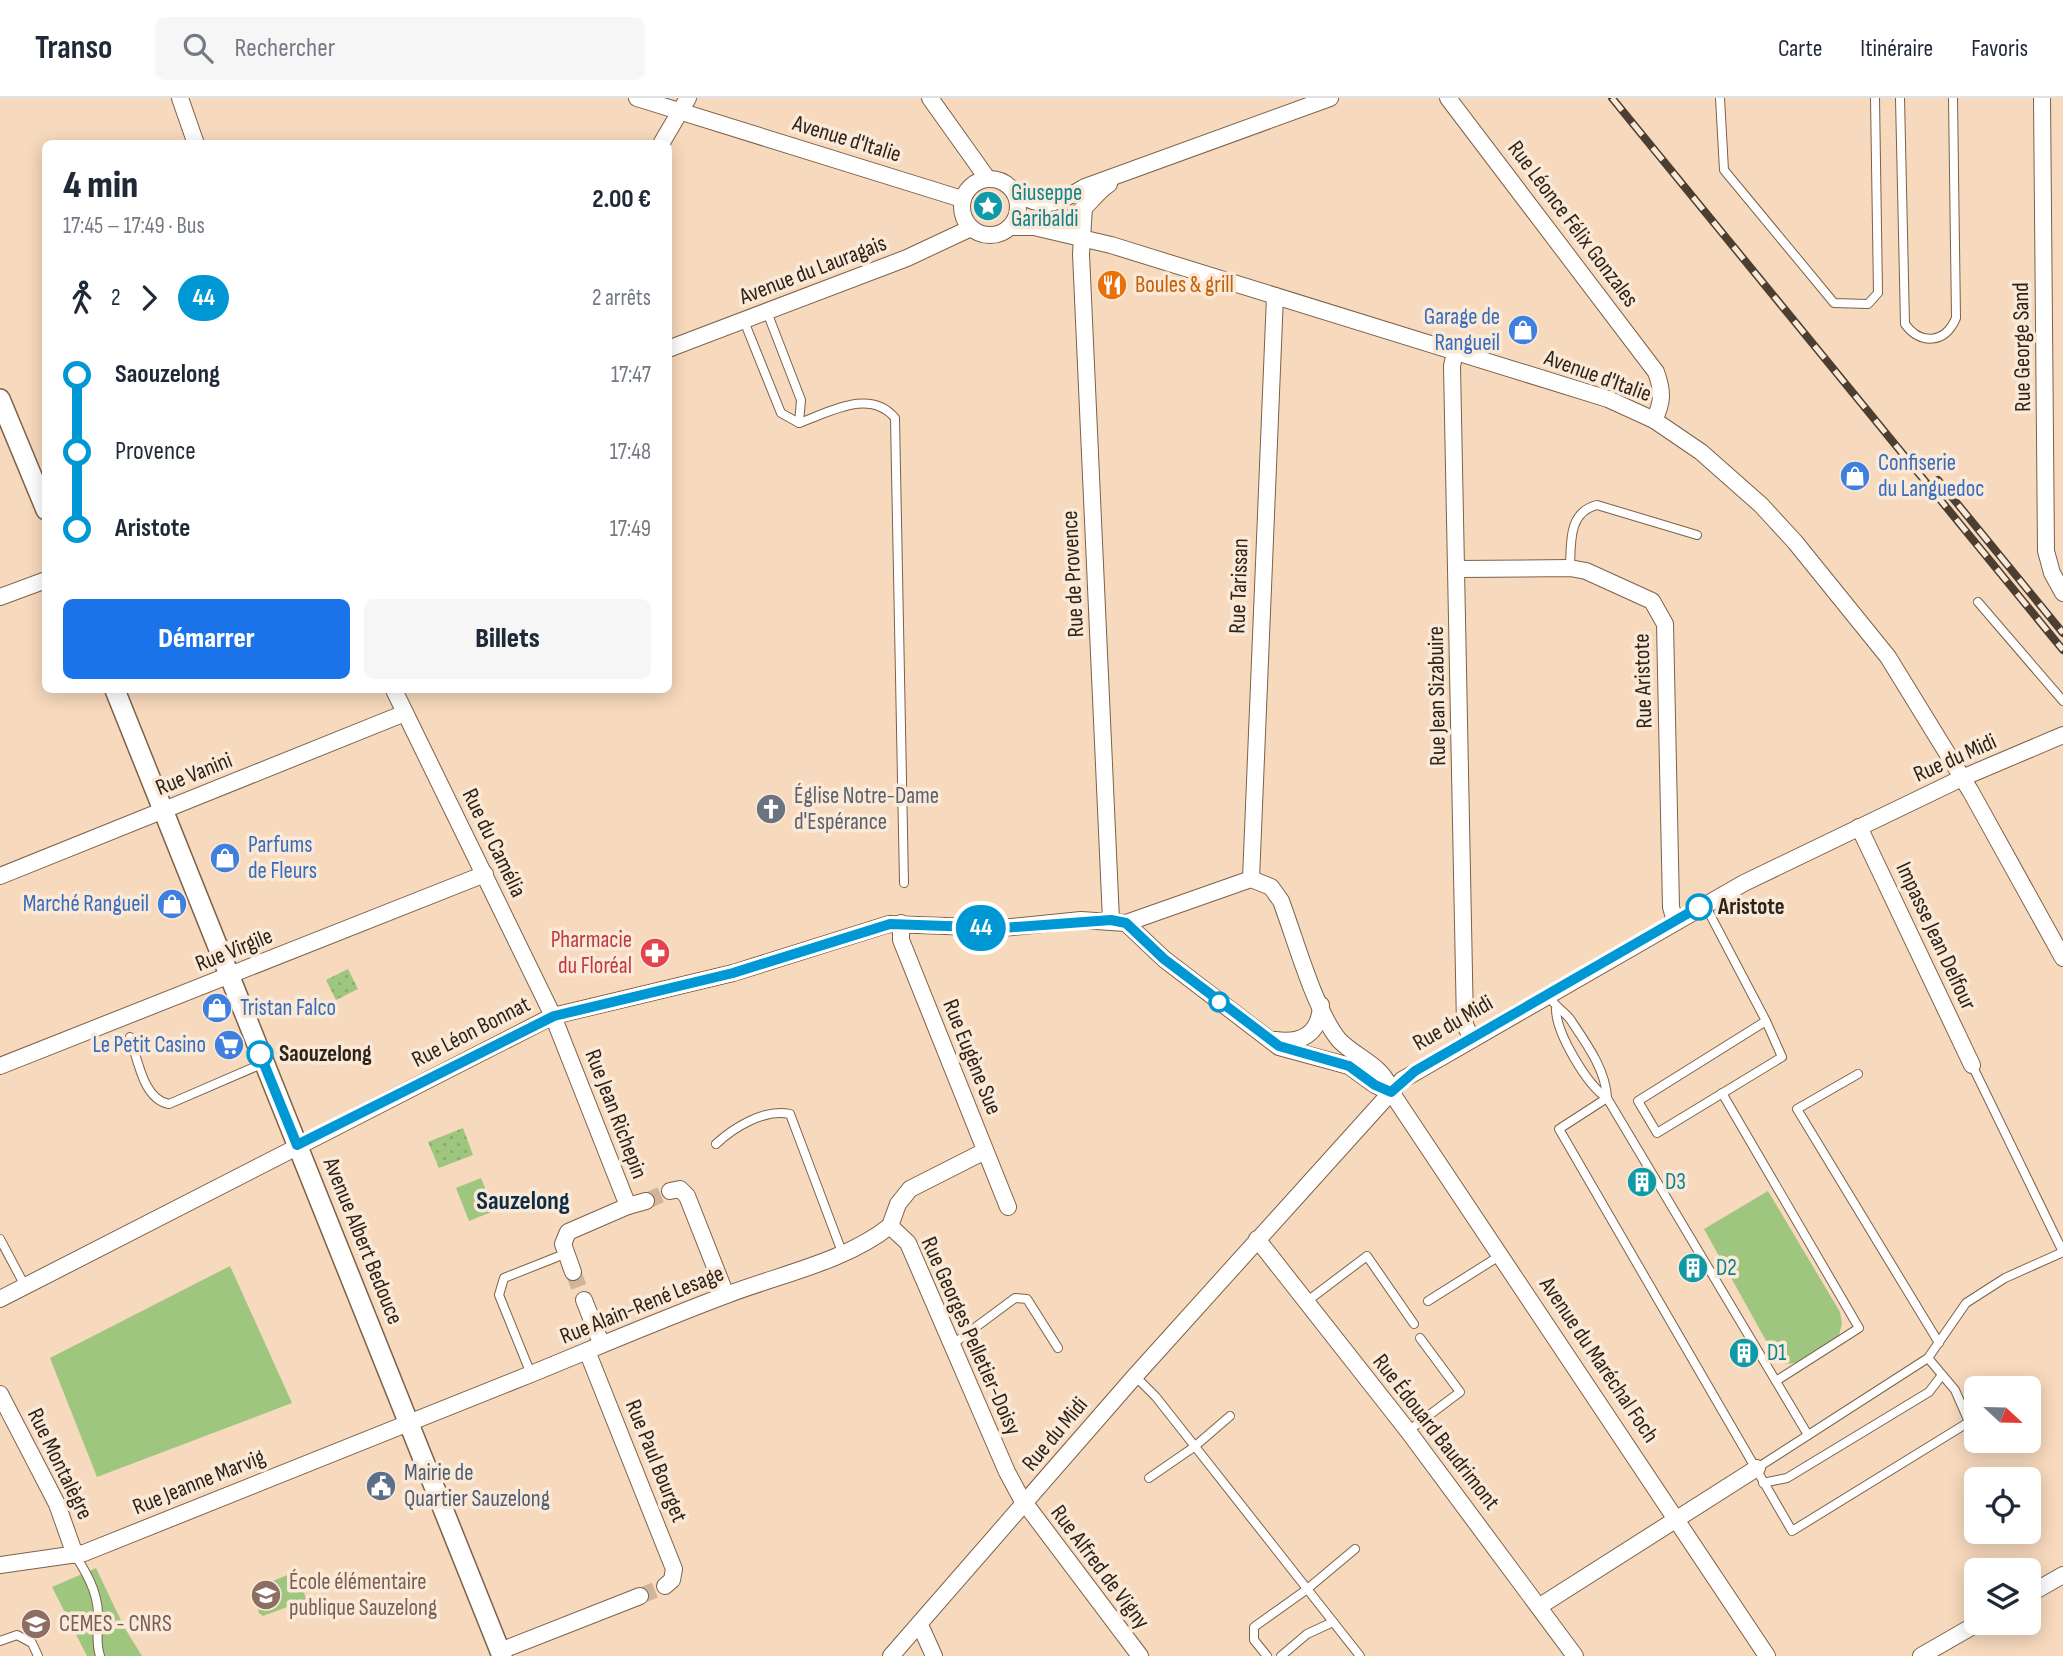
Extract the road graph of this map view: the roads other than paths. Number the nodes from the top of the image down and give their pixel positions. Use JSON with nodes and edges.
{"nodes":[{"id":1,"x":180,"y":98,"type":"edge"},
{"id":2,"x":637,"y":98,"type":"edge"},
{"id":3,"x":930,"y":98,"type":"edge"},
{"id":4,"x":1330,"y":98,"type":"edge"},
{"id":5,"x":1448,"y":98,"type":"edge"},
{"id":6,"x":1720,"y":98,"type":"edge"},
{"id":7,"x":1875,"y":98,"type":"edge"},
{"id":8,"x":1900,"y":98,"type":"edge"},
{"id":9,"x":1953,"y":98,"type":"edge"},
{"id":10,"x":2042,"y":98,"type":"edge"},
{"id":11,"x":684,"y":105,"type":"edge"},
{"id":12,"x":195,"y":140,"type":"edge"},
{"id":13,"x":663,"y":140,"type":"edge"},
{"id":14,"x":1118,"y":177,"type":"junction"},
{"id":15,"x":987,"y":178,"type":"junction"},
{"id":16,"x":1014,"y":191,"type":"junction"},
{"id":17,"x":962,"y":199,"type":"junction"},
{"id":18,"x":1049,"y":205,"type":"junction"},
{"id":19,"x":1081,"y":222,"type":"junction"},
{"id":20,"x":1010,"y":227,"type":"junction"},
{"id":21,"x":1034,"y":227,"type":"junction"},
{"id":22,"x":971,"y":228,"type":"junction"},
{"id":23,"x":1275,"y":296,"type":"junction"},
{"id":24,"x":767,"y":312,"type":"junction"},
{"id":25,"x":744,"y":321,"type":"junction"},
{"id":26,"x":672,"y":348,"type":"edge"},
{"id":27,"x":1455,"y":352,"type":"junction"},
{"id":28,"x":0,"y":398,"type":"edge"},
{"id":29,"x":1647,"y":416,"type":"junction"},
{"id":30,"x":799,"y":423,"type":"junction"},
{"id":31,"x":42,"y":500,"type":"edge"},
{"id":32,"x":1697,"y":535,"type":"dead end"},
{"id":33,"x":1570,"y":568,"type":"junction"},
{"id":34,"x":1457,"y":569,"type":"junction"},
{"id":35,"x":42,"y":581,"type":"edge"},
{"id":36,"x":2063,"y":593,"type":"edge"},
{"id":37,"x":0,"y":597,"type":"edge"},
{"id":38,"x":1978,"y":602,"type":"dead end"},
{"id":39,"x":116,"y":693,"type":"edge"},
{"id":40,"x":395,"y":693,"type":"edge"},
{"id":41,"x":2063,"y":701,"type":"edge"},
{"id":42,"x":405,"y":713,"type":"junction"},
{"id":43,"x":2063,"y":735,"type":"edge"},
{"id":44,"x":1962,"y":778,"type":"junction"},
{"id":45,"x":163,"y":811,"type":"junction"},
{"id":46,"x":1859,"y":827,"type":"junction"},
{"id":47,"x":485,"y":874,"type":"junction"},
{"id":48,"x":0,"y":876,"type":"edge"},
{"id":49,"x":1251,"y":879,"type":"junction"},
{"id":50,"x":904,"y":883,"type":"dead end"},
{"id":51,"x":1705,"y":904,"type":"junction"},
{"id":52,"x":1675,"y":921,"type":"junction"},
{"id":53,"x":1119,"y":922,"type":"junction"},
{"id":54,"x":901,"y":923,"type":"junction"},
{"id":55,"x":2063,"y":958,"type":"edge"},
{"id":56,"x":227,"y":976,"type":"junction"},
{"id":57,"x":1552,"y":1002,"type":"junction"},
{"id":58,"x":1321,"y":1005,"type":"junction"},
{"id":59,"x":554,"y":1016,"type":"junction"},
{"id":60,"x":1766,"y":1020,"type":"junction"},
{"id":61,"x":130,"y":1037,"type":"dead end"},
{"id":62,"x":1472,"y":1039,"type":"junction"},
{"id":63,"x":1269,"y":1040,"type":"junction"},
{"id":64,"x":264,"y":1063,"type":"junction"},
{"id":65,"x":1972,"y":1065,"type":"joint"},
{"id":66,"x":0,"y":1066,"type":"edge"},
{"id":67,"x":1858,"y":1074,"type":"dead end"},
{"id":68,"x":1391,"y":1092,"type":"junction"},
{"id":69,"x":1722,"y":1093,"type":"junction"},
{"id":70,"x":1607,"y":1098,"type":"junction"},
{"id":71,"x":716,"y":1144,"type":"dead end"},
{"id":72,"x":297,"y":1145,"type":"junction"},
{"id":73,"x":985,"y":1151,"type":"junction"},
{"id":74,"x":670,"y":1191,"type":"dead end"},
{"id":75,"x":646,"y":1200,"type":"tunnel mouth"},
{"id":76,"x":628,"y":1206,"type":"junction"},
{"id":77,"x":1008,"y":1207,"type":"dead end"},
{"id":78,"x":890,"y":1226,"type":"junction"},
{"id":79,"x":0,"y":1239,"type":"edge"},
{"id":80,"x":1258,"y":1239,"type":"junction"},
{"id":81,"x":842,"y":1252,"type":"junction"},
{"id":82,"x":1501,"y":1255,"type":"junction"},
{"id":83,"x":557,"y":1257,"type":"dead end"},
{"id":84,"x":573,"y":1272,"type":"tunnel mouth"},
{"id":85,"x":25,"y":1286,"type":"junction"},
{"id":86,"x":726,"y":1295,"type":"junction"},
{"id":87,"x":0,"y":1299,"type":"edge"},
{"id":88,"x":584,"y":1300,"type":"tunnel mouth"},
{"id":89,"x":1306,"y":1301,"type":"junction"},
{"id":90,"x":1428,"y":1301,"type":"dead end"},
{"id":91,"x":1414,"y":1324,"type":"dead end"},
{"id":92,"x":1420,"y":1338,"type":"dead end"},
{"id":93,"x":1939,"y":1343,"type":"junction"},
{"id":94,"x":953,"y":1344,"type":"junction"},
{"id":95,"x":594,"y":1347,"type":"junction"},
{"id":96,"x":1058,"y":1348,"type":"dead end"},
{"id":97,"x":1928,"y":1358,"type":"junction"},
{"id":98,"x":531,"y":1374,"type":"junction"},
{"id":99,"x":1942,"y":1375,"type":"junction"},
{"id":100,"x":1135,"y":1376,"type":"junction"},
{"id":101,"x":1776,"y":1381,"type":"junction"},
{"id":102,"x":0,"y":1394,"type":"edge"},
{"id":103,"x":1230,"y":1416,"type":"dead end"},
{"id":104,"x":409,"y":1422,"type":"junction"},
{"id":105,"x":1408,"y":1432,"type":"junction"},
{"id":106,"x":1808,"y":1435,"type":"junction"},
{"id":107,"x":1194,"y":1447,"type":"junction"},
{"id":108,"x":1760,"y":1475,"type":"junction"},
{"id":109,"x":1149,"y":1478,"type":"dead end"},
{"id":110,"x":1025,"y":1505,"type":"junction"},
{"id":111,"x":1676,"y":1517,"type":"junction"},
{"id":112,"x":1355,"y":1549,"type":"dead end"},
{"id":113,"x":75,"y":1555,"type":"junction"},
{"id":114,"x":0,"y":1565,"type":"edge"},
{"id":115,"x":2063,"y":1575,"type":"edge"},
{"id":116,"x":665,"y":1586,"type":"dead end"},
{"id":117,"x":2041,"y":1588,"type":"edge"},
{"id":118,"x":1306,"y":1590,"type":"junction"},
{"id":119,"x":640,"y":1596,"type":"tunnel mouth"},
{"id":120,"x":1539,"y":1606,"type":"junction"},
{"id":121,"x":1333,"y":1622,"type":"junction"},
{"id":122,"x":920,"y":1625,"type":"junction"},
{"id":123,"x":1964,"y":1631,"type":"edge"},
{"id":124,"x":0,"y":1641,"type":"edge"},
{"id":125,"x":501,"y":1653,"type":"edge"},
{"id":126,"x":38,"y":1656,"type":"edge"},
{"id":127,"x":100,"y":1656,"type":"edge"},
{"id":128,"x":891,"y":1656,"type":"edge"},
{"id":129,"x":934,"y":1656,"type":"edge"},
{"id":130,"x":1140,"y":1656,"type":"edge"},
{"id":131,"x":1267,"y":1656,"type":"edge"},
{"id":132,"x":1281,"y":1656,"type":"edge"},
{"id":133,"x":1360,"y":1656,"type":"edge"},
{"id":134,"x":1575,"y":1656,"type":"edge"},
{"id":135,"x":1767,"y":1656,"type":"edge"},
{"id":136,"x":1921,"y":1656,"type":"edge"}],
"edges":[{"from":1,"to":12,"type":"street"},
{"from":2,"to":11,"type":"street","name":"Avenue d'Italie"},
{"from":3,"to":15,"type":"street"},
{"from":4,"to":14,"type":"street"},
{"from":5,"to":29,"type":"street","name":"Rue Léonce Félix Gonzales"},
{"from":6,"to":7,"type":"lane"},
{"from":8,"to":9,"type":"lane"},
{"from":10,"to":36,"type":"street","name":"Rue George Sand"},
{"from":11,"to":13,"type":"street"},
{"from":11,"to":17,"type":"street","name":"Avenue d'Italie"},
{"from":14,"to":18,"type":"street"},
{"from":14,"to":19,"type":"street"},
{"from":15,"to":16,"type":"street"},
{"from":15,"to":17,"type":"street"},
{"from":16,"to":18,"type":"street"},
{"from":16,"to":20,"type":"street"},
{"from":17,"to":22,"type":"street"},
{"from":18,"to":19,"type":"street","name":"Avenue d'Italie"},
{"from":19,"to":21,"type":"street","name":"Avenue d'Italie"},
{"from":19,"to":21,"type":"street","name":"Avenue d'Italie"},
{"from":19,"to":23,"type":"street","name":"Avenue d'Italie"},
{"from":19,"to":53,"type":"street","name":"Rue de Provence"},
{"from":20,"to":21,"type":"street","name":"Avenue d'Italie"},
{"from":20,"to":22,"type":"street"},
{"from":22,"to":24,"type":"street","name":"Avenue du Lauragais"},
{"from":23,"to":27,"type":"street","name":"Avenue d'Italie"},
{"from":23,"to":49,"type":"street","name":"Rue Tarissan"},
{"from":24,"to":25,"type":"street","name":"Avenue du Lauragais"},
{"from":24,"to":30,"type":"lane"},
{"from":25,"to":26,"type":"street","name":"Avenue du Lauragais"},
{"from":25,"to":30,"type":"lane"},
{"from":27,"to":29,"type":"street","name":"Avenue d'Italie"},
{"from":27,"to":34,"type":"street","name":"Rue Jean Sizabuire"},
{"from":28,"to":31,"type":"street"},
{"from":29,"to":44,"type":"street","name":"Avenue d'Italie"},
{"from":30,"to":50,"type":"lane"},
{"from":32,"to":33,"type":"lane"},
{"from":33,"to":34,"type":"street","name":"Rue Aristote"},
{"from":33,"to":52,"type":"street","name":"Rue Aristote"},
{"from":34,"to":62,"type":"street","name":"Rue Jean Sizabuire"},
{"from":35,"to":37,"type":"street"},
{"from":38,"to":41,"type":"lane"},
{"from":39,"to":45,"type":"street","name":"Avenue Albert Bedouce"},
{"from":40,"to":42,"type":"street","name":"Rue du Camélia"},
{"from":42,"to":45,"type":"street","name":"Rue Vanini"},
{"from":42,"to":47,"type":"street","name":"Rue du Camélia"},
{"from":43,"to":44,"type":"street","name":"Rue du Midi"},
{"from":44,"to":46,"type":"street","name":"Rue du Midi"},
{"from":44,"to":55,"type":"street","name":"Avenue d'Italie"},
{"from":45,"to":48,"type":"street","name":"Rue Vanini"},
{"from":45,"to":56,"type":"street","name":"Avenue Albert Bedouce"},
{"from":46,"to":51,"type":"street","name":"Rue du Midi"},
{"from":46,"to":65,"type":"street","name":"Impasse Jean Delfour"},
{"from":47,"to":56,"type":"street","name":"Rue Virgile"},
{"from":47,"to":59,"type":"street","name":"Rue du Camélia"},
{"from":49,"to":53,"type":"street","name":"Rue Léon Bonnat"},
{"from":49,"to":58,"type":"street"},
{"from":51,"to":52,"type":"street","name":"Rue du Midi"},
{"from":51,"to":60,"type":"lane"},
{"from":52,"to":57,"type":"street","name":"Rue du Midi"},
{"from":53,"to":54,"type":"street","name":"Rue Léon Bonnat"},
{"from":53,"to":63,"type":"street"},
{"from":54,"to":59,"type":"street","name":"Rue Léon Bonnat"},
{"from":54,"to":73,"type":"street","name":"Rue Eugène Sue"},
{"from":56,"to":64,"type":"street","name":"Avenue Albert Bedouce"},
{"from":56,"to":66,"type":"street","name":"Rue Virgile"},
{"from":57,"to":62,"type":"street","name":"Rue du Midi"},
{"from":57,"to":70,"type":"lane"},
{"from":57,"to":70,"type":"lane"},
{"from":58,"to":63,"type":"street"},
{"from":58,"to":68,"type":"street"},
{"from":59,"to":72,"type":"street","name":"Rue Léon Bonnat"},
{"from":59,"to":76,"type":"street","name":"Rue Jean Richepin"},
{"from":60,"to":69,"type":"lane"},
{"from":60,"to":69,"type":"lane"},
{"from":61,"to":64,"type":"lane"},
{"from":62,"to":68,"type":"street","name":"Rue du Midi"},
{"from":63,"to":68,"type":"street"},
{"from":64,"to":72,"type":"street","name":"Avenue Albert Bedouce"},
{"from":65,"to":93,"type":"lane"},
{"from":67,"to":93,"type":"lane"},
{"from":68,"to":80,"type":"street","name":"Rue du Midi"},
{"from":68,"to":82,"type":"street","name":"Avenue du Maréchal Foch"},
{"from":69,"to":101,"type":"lane"},
{"from":70,"to":101,"type":"lane"},
{"from":70,"to":108,"type":"lane"},
{"from":71,"to":81,"type":"lane"},
{"from":72,"to":85,"type":"street","name":"Rue Léon Bonnat"},
{"from":72,"to":104,"type":"street","name":"Avenue Albert Bedouce"},
{"from":73,"to":77,"type":"street","name":"Rue Eugène Sue"},
{"from":73,"to":78,"type":"street","name":"Rue Georges Pelletier-Doisy"},
{"from":74,"to":86,"type":"street"},
{"from":75,"to":76,"type":"street"},
{"from":76,"to":84,"type":"street","name":"Rue Jean Richepin"},
{"from":78,"to":81,"type":"street","name":"Rue Alain-René Lesage"},
{"from":78,"to":94,"type":"street","name":"Rue Georges Pelletier-Doisy"},
{"from":79,"to":85,"type":"lane"},
{"from":80,"to":89,"type":"street","name":"Rue Édouard Baudrimont"},
{"from":80,"to":100,"type":"street","name":"Rue du Midi"},
{"from":81,"to":86,"type":"street","name":"Rue Alain-René Lesage"},
{"from":82,"to":90,"type":"lane"},
{"from":82,"to":111,"type":"street","name":"Avenue du Maréchal Foch"},
{"from":83,"to":98,"type":"lane"},
{"from":85,"to":87,"type":"street","name":"Rue Léon Bonnat"},
{"from":86,"to":95,"type":"street","name":"Rue Alain-René Lesage"},
{"from":88,"to":95,"type":"street"},
{"from":89,"to":91,"type":"lane"},
{"from":89,"to":105,"type":"street","name":"Rue Édouard Baudrimont"},
{"from":92,"to":105,"type":"lane"},
{"from":93,"to":97,"type":"lane"},
{"from":94,"to":96,"type":"lane"},
{"from":94,"to":110,"type":"street","name":"Rue Georges Pelletier-Doisy"},
{"from":95,"to":98,"type":"street","name":"Rue Alain-René Lesage"},
{"from":95,"to":116,"type":"street","name":"Rue Paul Bourget"},
{"from":97,"to":99,"type":"lane"},
{"from":97,"to":106,"type":"lane"},
{"from":98,"to":104,"type":"street","name":"Rue Alain-René Lesage"},
{"from":99,"to":108,"type":"lane"},
{"from":99,"to":108,"type":"lane"},
{"from":100,"to":107,"type":"lane"},
{"from":100,"to":110,"type":"street","name":"Rue du Midi"},
{"from":101,"to":106,"type":"lane"},
{"from":102,"to":113,"type":"street","name":"Rue Montalègre"},
{"from":103,"to":107,"type":"lane"},
{"from":104,"to":113,"type":"street","name":"Rue Jeanne Marvig"},
{"from":104,"to":125,"type":"street","name":"Avenue Albert Bedouce"},
{"from":105,"to":120,"type":"street","name":"Rue Édouard Baudrimont"},
{"from":106,"to":108,"type":"lane"},
{"from":107,"to":109,"type":"lane"},
{"from":107,"to":118,"type":"lane"},
{"from":108,"to":111,"type":"street"},
{"from":110,"to":122,"type":"street","name":"Rue du Midi"},
{"from":110,"to":130,"type":"street","name":"Rue Alfred de Vigny"},
{"from":111,"to":120,"type":"street"},
{"from":111,"to":135,"type":"street","name":"Avenue du Maréchal Foch"},
{"from":112,"to":118,"type":"lane"},
{"from":113,"to":114,"type":"street","name":"Rue Jeanne Marvig"},
{"from":113,"to":127,"type":"lane"},
{"from":115,"to":117,"type":"street"},
{"from":118,"to":121,"type":"lane"},
{"from":118,"to":131,"type":"lane"},
{"from":119,"to":125,"type":"street"},
{"from":120,"to":134,"type":"street","name":"Rue Édouard Baudrimont"},
{"from":121,"to":132,"type":"lane"},
{"from":121,"to":133,"type":"lane"},
{"from":122,"to":128,"type":"street","name":"Rue du Midi"},
{"from":122,"to":129,"type":"street"},
{"from":123,"to":136,"type":"street"},
{"from":124,"to":126,"type":"lane"}]}
